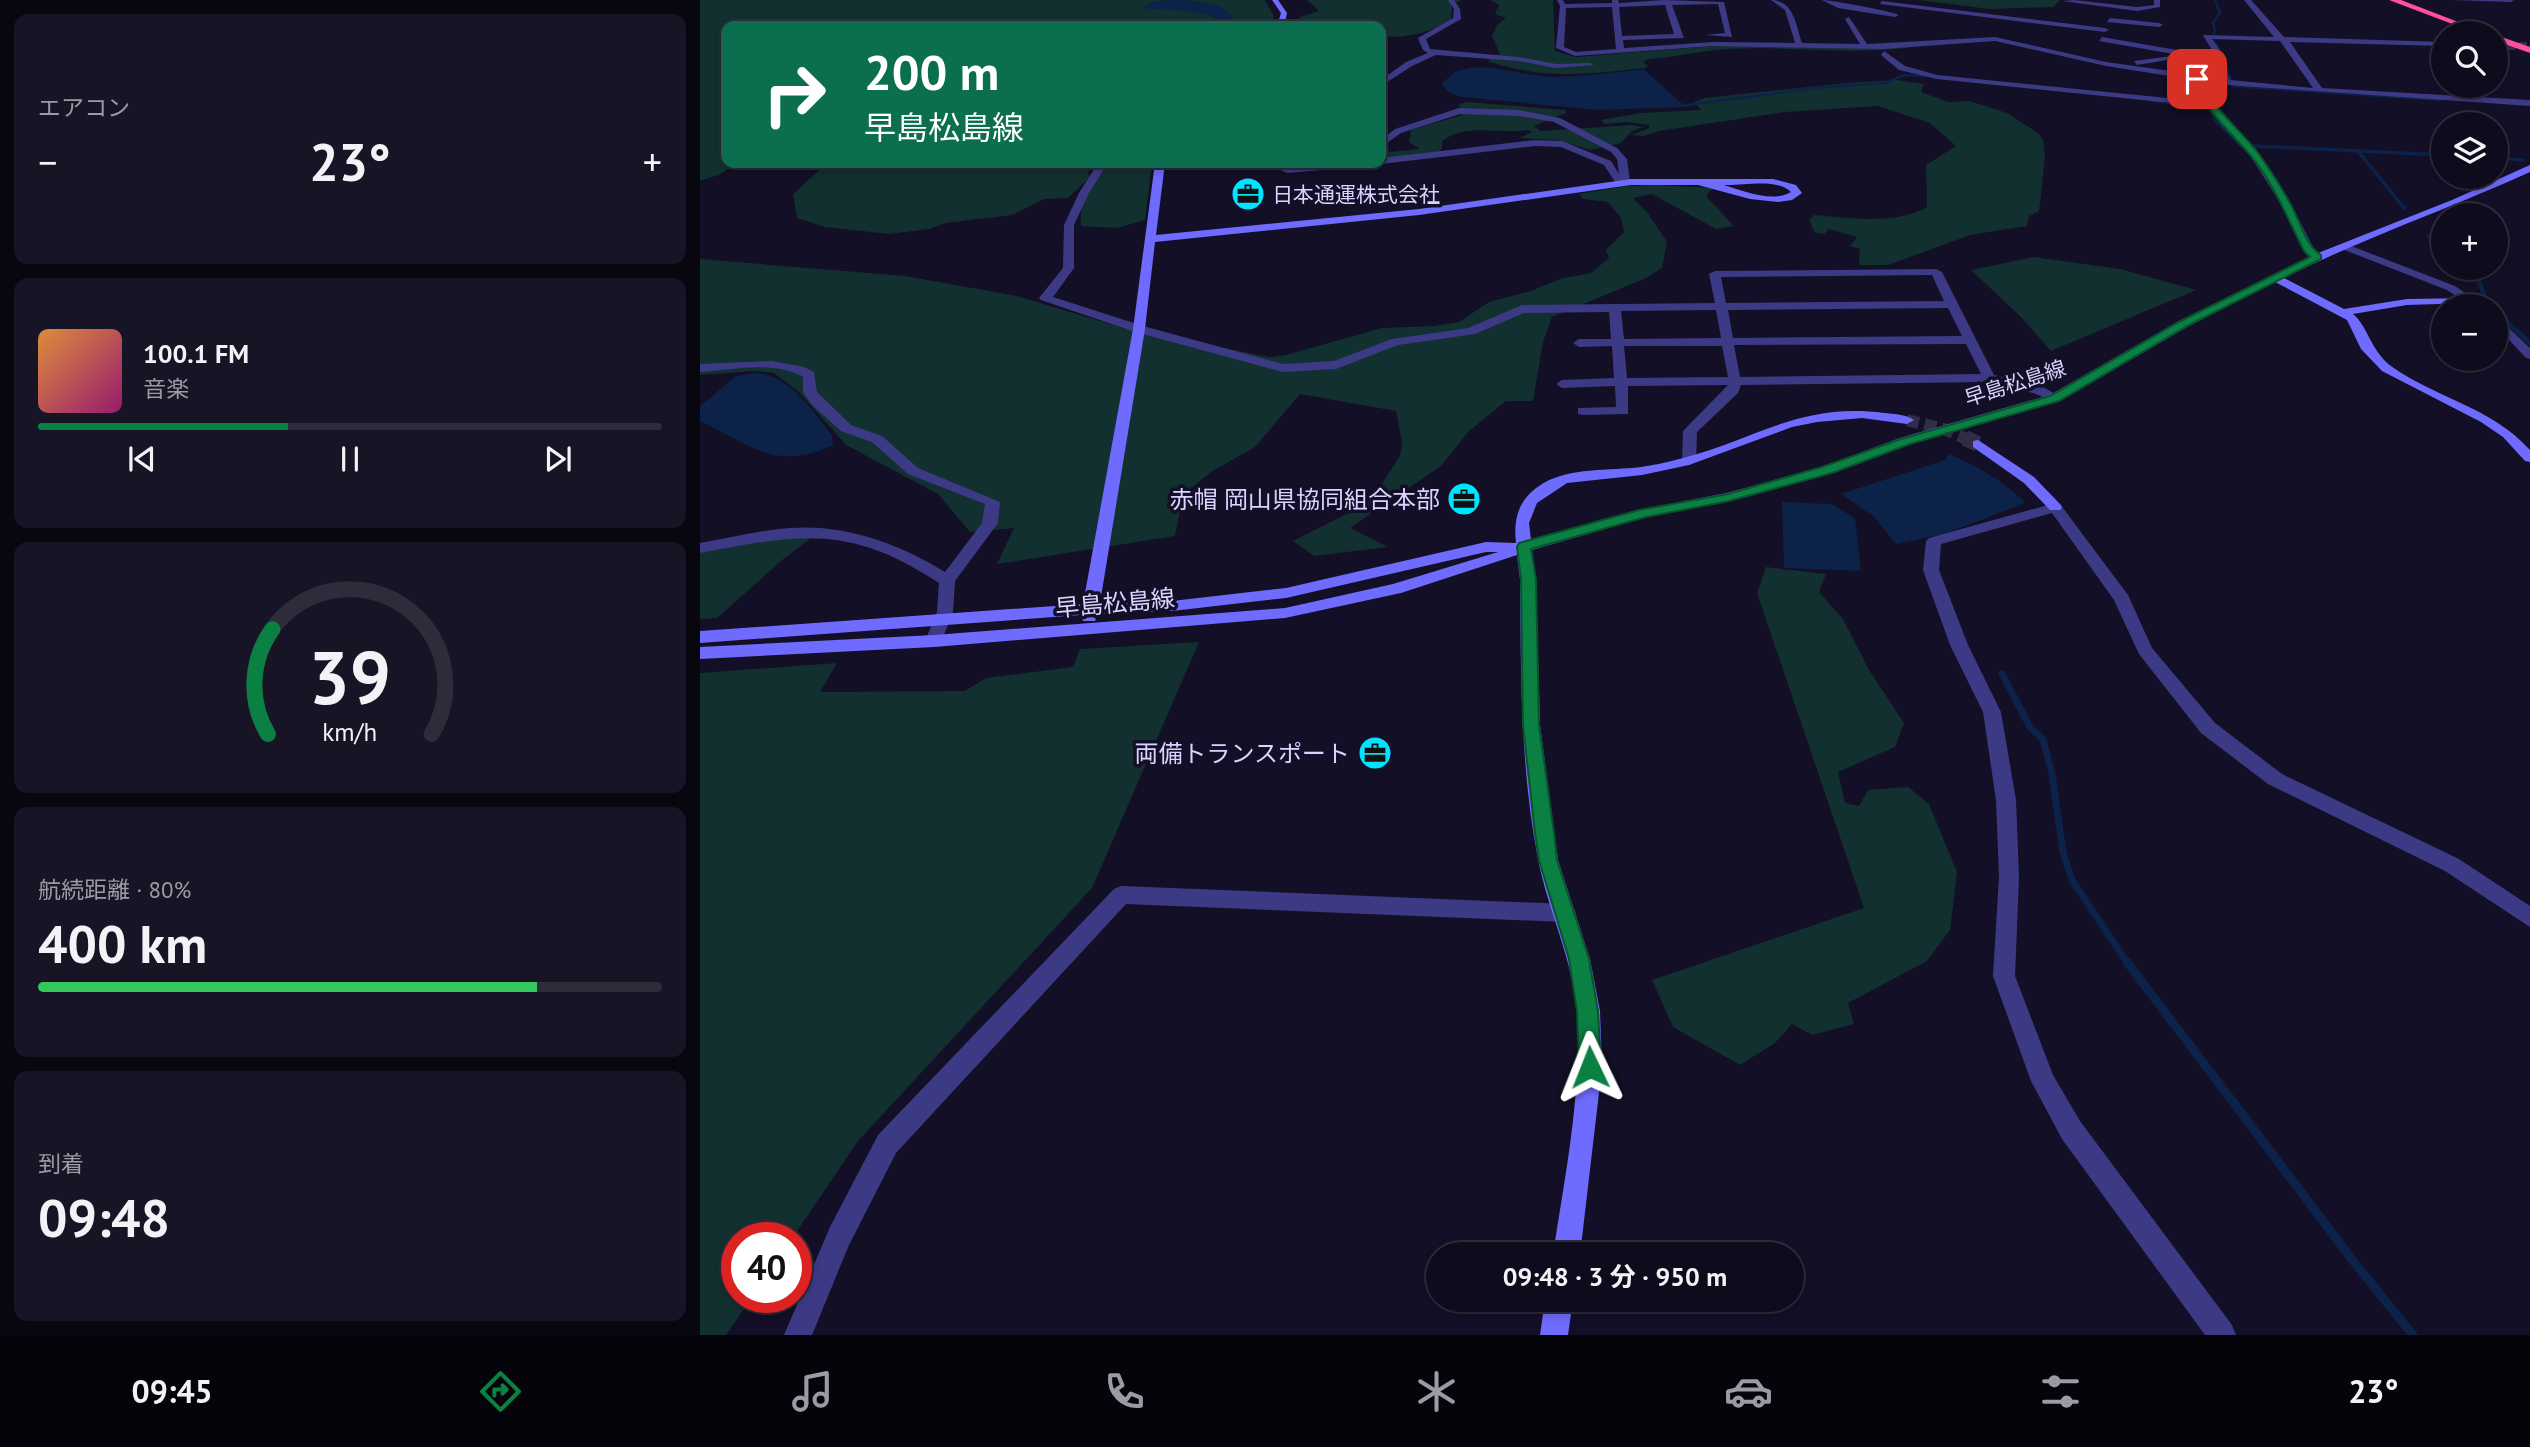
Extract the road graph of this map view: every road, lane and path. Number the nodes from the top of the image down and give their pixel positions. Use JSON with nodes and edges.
{"nodes":[{"id":1,"x":1275,"y":0,"type":"edge"},
{"id":2,"x":1284,"y":0,"type":"edge"},
{"id":3,"x":1451,"y":0,"type":"edge"},
{"id":4,"x":1774,"y":0,"type":"edge"},
{"id":5,"x":1825,"y":0,"type":"edge"},
{"id":6,"x":2157,"y":0,"type":"edge"},
{"id":7,"x":2247,"y":0,"type":"edge"},
{"id":8,"x":2454,"y":0,"type":"edge"},
{"id":9,"x":2511,"y":0,"type":"edge"},
{"id":10,"x":1720,"y":1,"type":"edge"},
{"id":11,"x":2065,"y":1,"type":"edge"},
{"id":12,"x":1616,"y":2,"type":"edge"},
{"id":13,"x":1668,"y":2,"type":"edge"},
{"id":14,"x":1882,"y":2,"type":"dead end"},
{"id":15,"x":2390,"y":2,"type":"edge"},
{"id":16,"x":1562,"y":3,"type":"edge"},
{"id":17,"x":2112,"y":3,"type":"edge"},
{"id":18,"x":1895,"y":15,"type":"dead end"},
{"id":19,"x":1849,"y":19,"type":"dead end"},
{"id":20,"x":2110,"y":20,"type":"junction"},
{"id":21,"x":1282,"y":21,"type":"edge"},
{"id":22,"x":1291,"y":21,"type":"edge"},
{"id":23,"x":2438,"y":21,"type":"edge"},
{"id":24,"x":2447,"y":21,"type":"edge"},
{"id":25,"x":2053,"y":24,"type":"junction"},
{"id":26,"x":2159,"y":25,"type":"dead end"},
{"id":27,"x":2106,"y":30,"type":"junction"},
{"id":28,"x":2120,"y":31,"type":"dead end"},
{"id":29,"x":1678,"y":36,"type":"junction"},
{"id":30,"x":1618,"y":38,"type":"junction"},
{"id":31,"x":2102,"y":39,"type":"junction"},
{"id":32,"x":2283,"y":39,"type":"junction"},
{"id":33,"x":2004,"y":40,"type":"junction"},
{"id":34,"x":2508,"y":42,"type":"edge"},
{"id":35,"x":2431,"y":44,"type":"edge"},
{"id":36,"x":1799,"y":45,"type":"junction"},
{"id":37,"x":2093,"y":46,"type":"dead end"},
{"id":38,"x":1865,"y":47,"type":"junction"},
{"id":39,"x":2508,"y":48,"type":"edge"},
{"id":40,"x":2530,"y":50,"type":"edge"},
{"id":41,"x":1620,"y":52,"type":"junction"},
{"id":42,"x":2084,"y":52,"type":"dead end"},
{"id":43,"x":1435,"y":53,"type":"junction"},
{"id":44,"x":1884,"y":53,"type":"junction"},
{"id":45,"x":1699,"y":55,"type":"dead end"},
{"id":46,"x":2530,"y":56,"type":"edge"},
{"id":47,"x":2075,"y":58,"type":"junction"},
{"id":48,"x":1603,"y":64,"type":"dead end"},
{"id":49,"x":2113,"y":66,"type":"junction"},
{"id":50,"x":2197,"y":79,"type":"junction"},
{"id":51,"x":1386,"y":80,"type":"edge"},
{"id":52,"x":2230,"y":83,"type":"junction"},
{"id":53,"x":2320,"y":91,"type":"junction"},
{"id":54,"x":2530,"y":103,"type":"edge"},
{"id":55,"x":2213,"y":105,"type":"junction"},
{"id":56,"x":1386,"y":140,"type":"edge"},
{"id":57,"x":1386,"y":160,"type":"edge"},
{"id":58,"x":1100,"y":168,"type":"edge"},
{"id":59,"x":1159,"y":168,"type":"edge"},
{"id":60,"x":1282,"y":168,"type":"edge"},
{"id":61,"x":1310,"y":168,"type":"edge"},
{"id":62,"x":2530,"y":168,"type":"edge"},
{"id":63,"x":1623,"y":182,"type":"junction"},
{"id":64,"x":1699,"y":182,"type":"junction"},
{"id":65,"x":1152,"y":239,"type":"junction"},
{"id":66,"x":2346,"y":247,"type":"junction"},
{"id":67,"x":2317,"y":257,"type":"junction"},
{"id":68,"x":2275,"y":278,"type":"junction"},
{"id":69,"x":2458,"y":294,"type":"edge"},
{"id":70,"x":2431,"y":302,"type":"edge"},
{"id":71,"x":1952,"y":304,"type":"junction"},
{"id":72,"x":1722,"y":308,"type":"junction"},
{"id":73,"x":1615,"y":309,"type":"junction"},
{"id":74,"x":2344,"y":313,"type":"junction"},
{"id":75,"x":1139,"y":329,"type":"junction"},
{"id":76,"x":2508,"y":332,"type":"edge"},
{"id":77,"x":1970,"y":340,"type":"junction"},
{"id":78,"x":1579,"y":343,"type":"dead end"},
{"id":79,"x":1618,"y":343,"type":"junction"},
{"id":80,"x":1728,"y":343,"type":"junction"},
{"id":81,"x":2530,"y":355,"type":"edge"},
{"id":82,"x":700,"y":368,"type":"edge"},
{"id":83,"x":1989,"y":378,"type":"junction"},
{"id":84,"x":1621,"y":382,"type":"junction"},
{"id":85,"x":1735,"y":382,"type":"junction"},
{"id":86,"x":1562,"y":384,"type":"dead end"},
{"id":87,"x":2055,"y":398,"type":"junction"},
{"id":88,"x":1583,"y":411,"type":"dead end"},
{"id":89,"x":1907,"y":420,"type":"tunnel mouth"},
{"id":90,"x":1978,"y":444,"type":"tunnel mouth"},
{"id":91,"x":2530,"y":458,"type":"edge"},
{"id":92,"x":1689,"y":461,"type":"junction"},
{"id":93,"x":2055,"y":507,"type":"junction"},
{"id":94,"x":1524,"y":547,"type":"junction"},
{"id":95,"x":700,"y":548,"type":"edge"},
{"id":96,"x":947,"y":581,"type":"junction"},
{"id":97,"x":1091,"y":609,"type":"junction"},
{"id":98,"x":944,"y":619,"type":"junction"},
{"id":99,"x":1086,"y":631,"type":"junction"},
{"id":100,"x":700,"y":637,"type":"edge"},
{"id":101,"x":934,"y":641,"type":"junction"},
{"id":102,"x":700,"y":653,"type":"edge"},
{"id":103,"x":1565,"y":913,"type":"junction"},
{"id":104,"x":2530,"y":918,"type":"edge"},
{"id":105,"x":1568,"y":1242,"type":"edge"},
{"id":106,"x":1557,"y":1312,"type":"edge"},
{"id":107,"x":798,"y":1335,"type":"edge"},
{"id":108,"x":1554,"y":1335,"type":"edge"},
{"id":109,"x":2222,"y":1335,"type":"edge"}],
"edges":[{"from":1,"to":21,"type":"street"},
{"from":2,"to":22,"type":"street"},
{"from":3,"to":43,"type":"street"},
{"from":4,"to":36,"type":"street"},
{"from":5,"to":18,"type":"street"},
{"from":6,"to":17,"type":"street"},
{"from":7,"to":32,"type":"street"},
{"from":8,"to":9,"type":"street"},
{"from":10,"to":13,"type":"street"},
{"from":10,"to":29,"type":"street"},
{"from":11,"to":17,"type":"street"},
{"from":11,"to":25,"type":"street"},
{"from":12,"to":13,"type":"street"},
{"from":12,"to":16,"type":"street"},
{"from":12,"to":30,"type":"street"},
{"from":13,"to":29,"type":"street"},
{"from":14,"to":25,"type":"street"},
{"from":15,"to":23,"type":"highway"},
{"from":15,"to":24,"type":"highway"},
{"from":16,"to":41,"type":"street"},
{"from":17,"to":20,"type":"street"},
{"from":19,"to":38,"type":"street"},
{"from":20,"to":26,"type":"street"},
{"from":20,"to":27,"type":"street"},
{"from":25,"to":27,"type":"street"},
{"from":27,"to":28,"type":"street"},
{"from":27,"to":31,"type":"street"},
{"from":29,"to":30,"type":"street"},
{"from":30,"to":41,"type":"street"},
{"from":31,"to":37,"type":"street"},
{"from":31,"to":49,"type":"street"},
{"from":32,"to":35,"type":"street"},
{"from":32,"to":52,"type":"street"},
{"from":32,"to":53,"type":"street"},
{"from":33,"to":38,"type":"street"},
{"from":33,"to":44,"type":"street"},
{"from":33,"to":47,"type":"street"},
{"from":34,"to":40,"type":"highway"},
{"from":36,"to":38,"type":"street"},
{"from":36,"to":41,"type":"street"},
{"from":39,"to":46,"type":"highway"},
{"from":42,"to":47,"type":"street"},
{"from":43,"to":48,"type":"street"},
{"from":43,"to":51,"type":"street"},
{"from":44,"to":45,"type":"street"},
{"from":44,"to":55,"type":"street"},
{"from":47,"to":49,"type":"street"},
{"from":49,"to":50,"type":"street"},
{"from":50,"to":52,"type":"street"},
{"from":50,"to":55,"type":"street"},
{"from":52,"to":53,"type":"street"},
{"from":53,"to":54,"type":"street"},
{"from":55,"to":67,"type":"street"},
{"from":56,"to":63,"type":"street"},
{"from":57,"to":63,"type":"street"},
{"from":58,"to":75,"type":"street"},
{"from":59,"to":65,"type":"street"},
{"from":60,"to":61,"type":"street"},
{"from":62,"to":66,"type":"street","name":"早島松島線"},
{"from":63,"to":64,"type":"street"},
{"from":63,"to":65,"type":"street"},
{"from":64,"to":64,"type":"street"},
{"from":65,"to":75,"type":"street"},
{"from":66,"to":67,"type":"street","name":"早島松島線"},
{"from":66,"to":69,"type":"street"},
{"from":67,"to":68,"type":"street","name":"早島松島線"},
{"from":68,"to":74,"type":"street"},
{"from":68,"to":87,"type":"street","name":"早島松島線"},
{"from":70,"to":74,"type":"street"},
{"from":71,"to":72,"type":"street"},
{"from":71,"to":72,"type":"street"},
{"from":71,"to":77,"type":"street"},
{"from":72,"to":73,"type":"street"},
{"from":72,"to":80,"type":"street"},
{"from":73,"to":75,"type":"street"},
{"from":73,"to":79,"type":"street"},
{"from":74,"to":91,"type":"street"},
{"from":75,"to":97,"type":"street"},
{"from":76,"to":81,"type":"street"},
{"from":77,"to":80,"type":"street"},
{"from":77,"to":83,"type":"street"},
{"from":78,"to":79,"type":"street"},
{"from":79,"to":80,"type":"street"},
{"from":79,"to":84,"type":"street"},
{"from":80,"to":85,"type":"street"},
{"from":82,"to":96,"type":"street"},
{"from":83,"to":85,"type":"street"},
{"from":83,"to":87,"type":"street"},
{"from":84,"to":85,"type":"street"},
{"from":84,"to":86,"type":"street"},
{"from":84,"to":88,"type":"street"},
{"from":85,"to":92,"type":"street"},
{"from":87,"to":94,"type":"street","name":"早島松島線"},
{"from":89,"to":92,"type":"street"},
{"from":90,"to":93,"type":"street"},
{"from":92,"to":94,"type":"street"},
{"from":93,"to":104,"type":"street"},
{"from":93,"to":109,"type":"street"},
{"from":94,"to":97,"type":"street","name":"早島松島線"},
{"from":94,"to":99,"type":"street","name":"早島松島線"},
{"from":94,"to":103,"type":"street"},
{"from":95,"to":96,"type":"street"},
{"from":96,"to":98,"type":"street"},
{"from":97,"to":98,"type":"street","name":"早島松島線"},
{"from":97,"to":99,"type":"street"},
{"from":98,"to":100,"type":"street","name":"早島松島線"},
{"from":98,"to":101,"type":"street"},
{"from":99,"to":101,"type":"street","name":"早島松島線"},
{"from":101,"to":102,"type":"street","name":"早島松島線"},
{"from":103,"to":105,"type":"street"},
{"from":103,"to":107,"type":"street"},
{"from":106,"to":108,"type":"street"}]}
